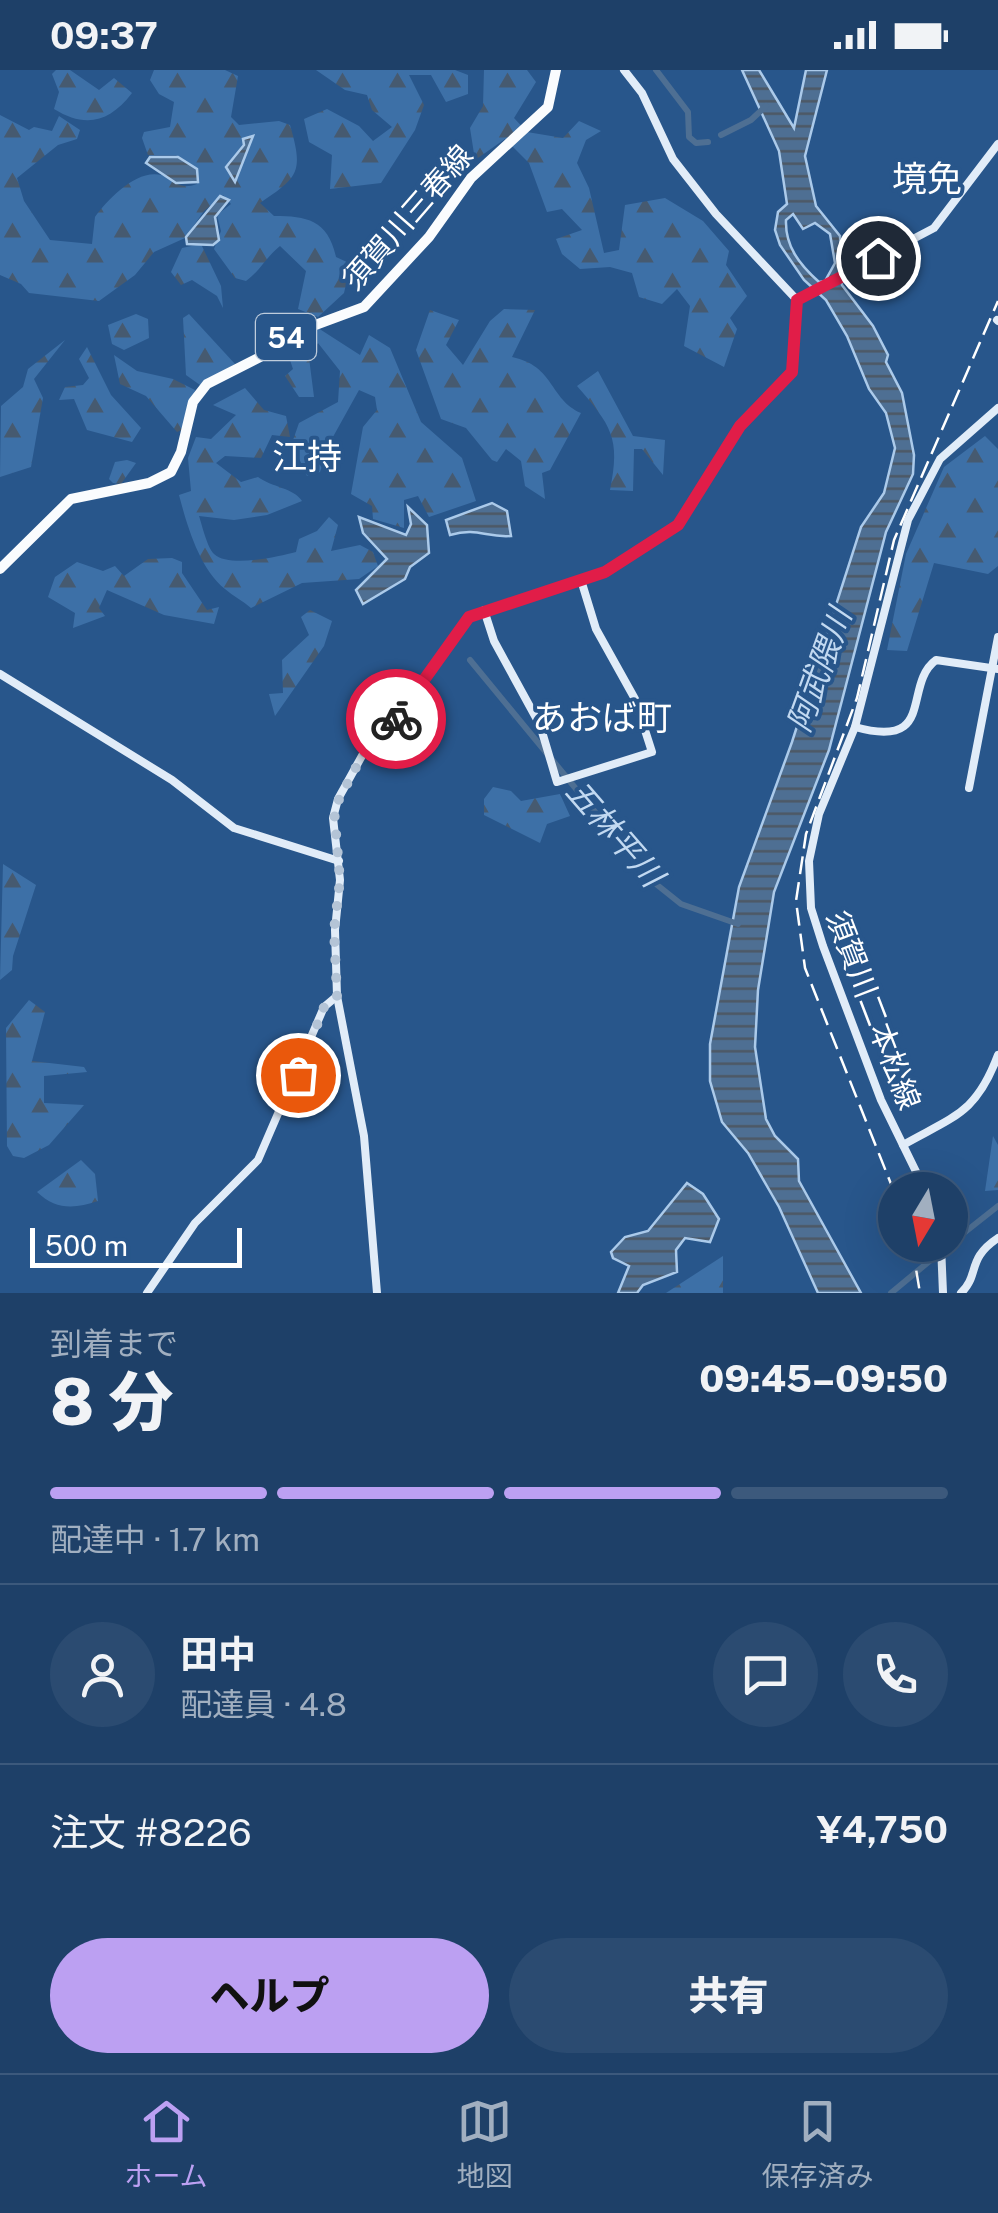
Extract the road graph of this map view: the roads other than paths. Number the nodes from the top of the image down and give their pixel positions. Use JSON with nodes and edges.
{"nodes":[{"id":1,"x":556,"y":70,"type":"edge"},
{"id":2,"x":624,"y":70,"type":"edge"},
{"id":3,"x":998,"y":144,"type":"edge"},
{"id":4,"x":797,"y":300,"type":"junction"},
{"id":5,"x":998,"y":408,"type":"edge"},
{"id":6,"x":0,"y":569,"type":"edge"},
{"id":7,"x":580,"y":580,"type":"junction"},
{"id":8,"x":484,"y":610,"type":"junction"},
{"id":9,"x":998,"y":638,"type":"edge"},
{"id":10,"x":995,"y":668,"type":"edge"},
{"id":11,"x":0,"y":674,"type":"edge"},
{"id":12,"x":855,"y":726,"type":"junction"},
{"id":13,"x":969,"y":788,"type":"dead end"},
{"id":14,"x":338,"y":861,"type":"junction"},
{"id":15,"x":337,"y":996,"type":"junction"},
{"id":16,"x":998,"y":1055,"type":"edge"},
{"id":17,"x":903,"y":1145,"type":"junction"},
{"id":18,"x":917,"y":1172,"type":"edge"},
{"id":19,"x":998,"y":1238,"type":"edge"},
{"id":20,"x":944,"y":1262,"type":"edge"},
{"id":21,"x":147,"y":1293,"type":"edge"},
{"id":22,"x":377,"y":1293,"type":"edge"},
{"id":23,"x":943,"y":1293,"type":"edge"},
{"id":24,"x":961,"y":1293,"type":"edge"}],
"edges":[{"from":1,"to":6,"type":"main road","name":"須賀川三春線","number":"54"},
{"from":2,"to":4,"type":"street"},
{"from":3,"to":4,"type":"street"},
{"from":4,"to":7,"type":"street"},
{"from":5,"to":12,"type":"street","name":"須賀川二本松線"},
{"from":7,"to":8,"type":"street"},
{"from":7,"to":8,"type":"street"},
{"from":8,"to":14,"type":"street"},
{"from":9,"to":10,"type":"street"},
{"from":10,"to":12,"type":"street"},
{"from":10,"to":13,"type":"street"},
{"from":11,"to":14,"type":"street"},
{"from":12,"to":17,"type":"street","name":"須賀川二本松線"},
{"from":14,"to":15,"type":"street"},
{"from":15,"to":21,"type":"street"},
{"from":15,"to":22,"type":"street"},
{"from":16,"to":17,"type":"street"},
{"from":17,"to":18,"type":"street","name":"須賀川二本松線"},
{"from":19,"to":24,"type":"street"},
{"from":20,"to":23,"type":"street"}]}
